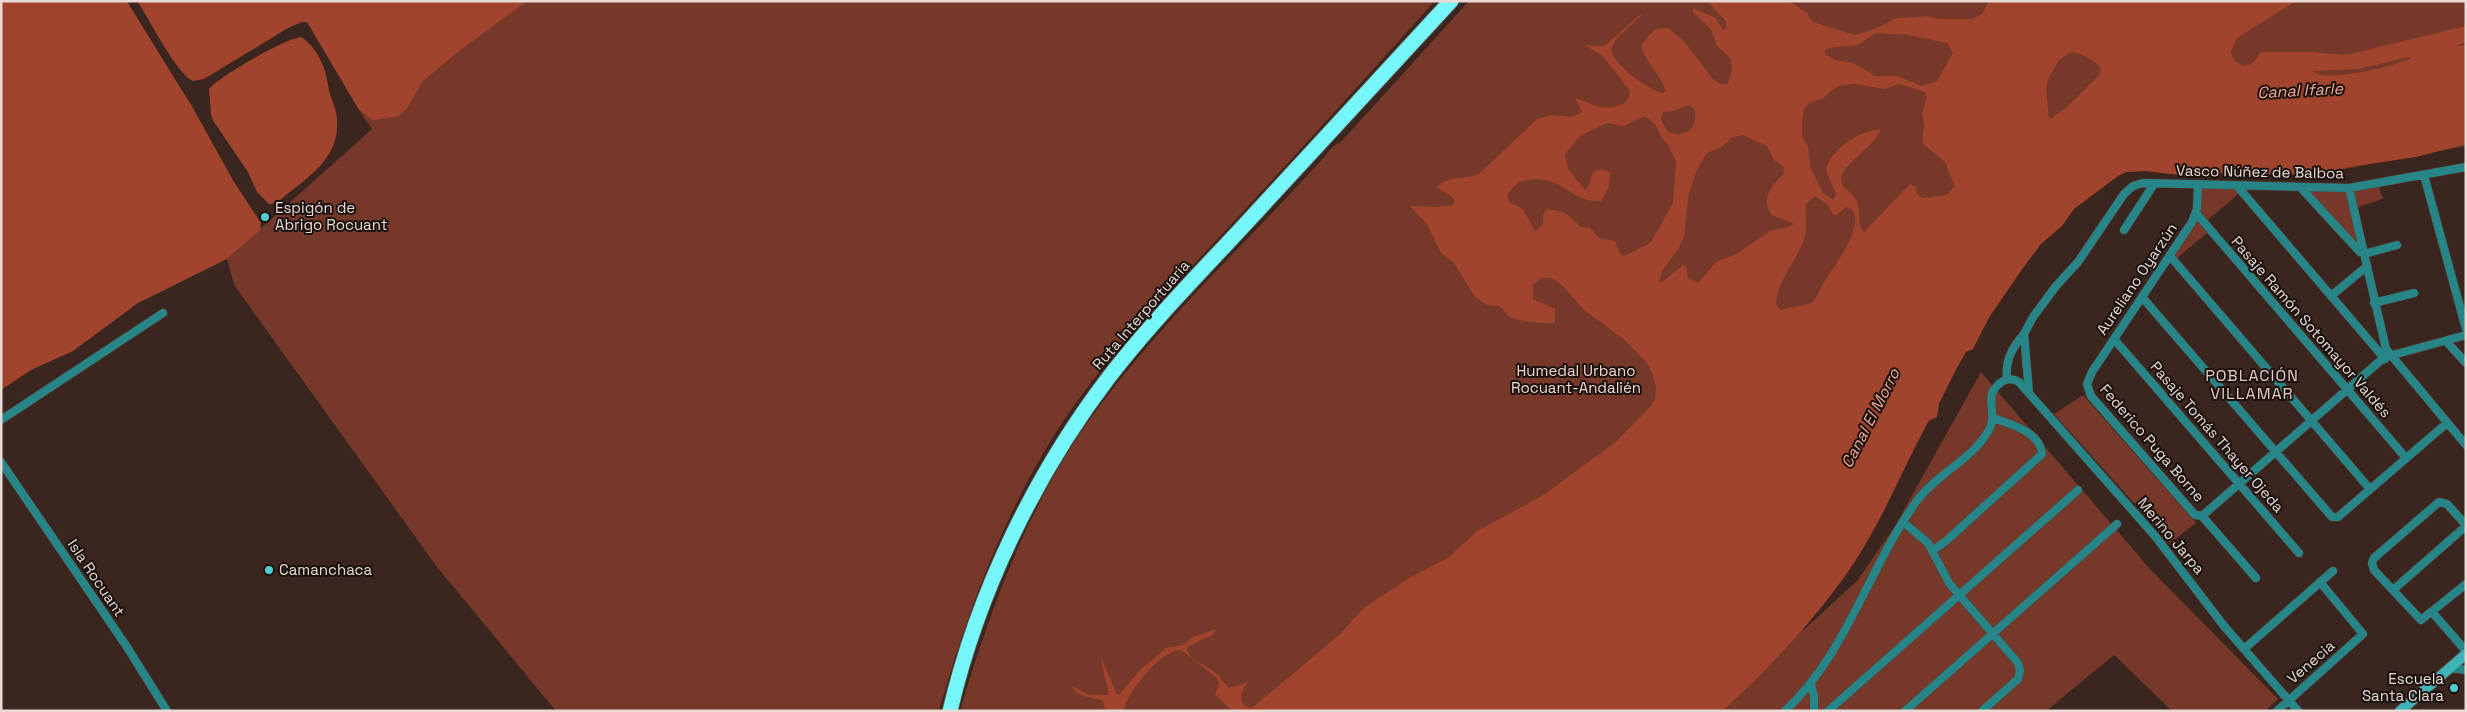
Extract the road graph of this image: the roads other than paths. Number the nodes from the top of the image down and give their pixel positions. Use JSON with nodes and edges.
{"nodes":[{"id":1,"x":1451,"y":1,"type":"edge"},
{"id":2,"x":2466,"y":167,"type":"edge"},
{"id":3,"x":2424,"y":174,"type":"junction"},
{"id":4,"x":2154,"y":184,"type":"junction"},
{"id":5,"x":2198,"y":185,"type":"junction"},
{"id":6,"x":2238,"y":187,"type":"junction"},
{"id":7,"x":2349,"y":188,"type":"junction"},
{"id":8,"x":2302,"y":189,"type":"junction"},
{"id":9,"x":2196,"y":213,"type":"junction"},
{"id":10,"x":2124,"y":230,"type":"dead end"},
{"id":11,"x":2397,"y":245,"type":"dead end"},
{"id":12,"x":2364,"y":254,"type":"junction"},
{"id":13,"x":2170,"y":256,"type":"junction"},
{"id":14,"x":2366,"y":266,"type":"junction"},
{"id":15,"x":2414,"y":292,"type":"dead end"},
{"id":16,"x":2331,"y":296,"type":"junction"},
{"id":17,"x":2142,"y":297,"type":"junction"},
{"id":18,"x":2374,"y":302,"type":"junction"},
{"id":19,"x":163,"y":313,"type":"dead end"},
{"id":20,"x":2466,"y":329,"type":"edge"},
{"id":21,"x":2024,"y":334,"type":"junction"},
{"id":22,"x":2466,"y":335,"type":"edge"},
{"id":23,"x":2114,"y":340,"type":"junction"},
{"id":24,"x":2446,"y":341,"type":"junction"},
{"id":25,"x":2387,"y":358,"type":"junction"},
{"id":26,"x":2466,"y":363,"type":"edge"},
{"id":27,"x":2007,"y":379,"type":"junction"},
{"id":28,"x":2087,"y":384,"type":"joint"},
{"id":29,"x":2348,"y":390,"type":"junction"},
{"id":30,"x":2029,"y":393,"type":"junction"},
{"id":31,"x":1993,"y":418,"type":"junction"},
{"id":32,"x":1,"y":420,"type":"edge"},
{"id":33,"x":2312,"y":421,"type":"junction"},
{"id":34,"x":2447,"y":423,"type":"junction"},
{"id":35,"x":2466,"y":445,"type":"edge"},
{"id":36,"x":2276,"y":452,"type":"junction"},
{"id":37,"x":2406,"y":458,"type":"junction"},
{"id":38,"x":1,"y":462,"type":"edge"},
{"id":39,"x":2239,"y":485,"type":"junction"},
{"id":40,"x":2370,"y":489,"type":"junction"},
{"id":41,"x":2078,"y":490,"type":"dead end"},
{"id":42,"x":2202,"y":516,"type":"junction"},
{"id":43,"x":1904,"y":522,"type":"junction"},
{"id":44,"x":2117,"y":524,"type":"dead end"},
{"id":45,"x":2466,"y":526,"type":"edge"},
{"id":46,"x":1932,"y":551,"type":"junction"},
{"id":47,"x":2300,"y":553,"type":"dead end"},
{"id":48,"x":2333,"y":571,"type":"dead end"},
{"id":49,"x":2256,"y":578,"type":"dead end"},
{"id":50,"x":2320,"y":582,"type":"junction"},
{"id":51,"x":2466,"y":584,"type":"edge"},
{"id":52,"x":2393,"y":590,"type":"junction"},
{"id":53,"x":1960,"y":595,"type":"junction"},
{"id":54,"x":2432,"y":612,"type":"junction"},
{"id":55,"x":1993,"y":633,"type":"junction"},
{"id":56,"x":2244,"y":649,"type":"junction"},
{"id":57,"x":2466,"y":652,"type":"edge"},
{"id":58,"x":2450,"y":668,"type":"junction"},
{"id":59,"x":2466,"y":670,"type":"edge"},
{"id":60,"x":1811,"y":684,"type":"junction"},
{"id":61,"x":2289,"y":700,"type":"junction"},
{"id":62,"x":167,"y":711,"type":"edge"},
{"id":63,"x":950,"y":711,"type":"edge"},
{"id":64,"x":1785,"y":711,"type":"edge"},
{"id":65,"x":1814,"y":711,"type":"edge"},
{"id":66,"x":1828,"y":711,"type":"edge"},
{"id":67,"x":1905,"y":711,"type":"edge"},
{"id":68,"x":1982,"y":711,"type":"edge"},
{"id":69,"x":2277,"y":711,"type":"edge"},
{"id":70,"x":2298,"y":711,"type":"edge"},
{"id":71,"x":2400,"y":711,"type":"edge"}],
"edges":[{"from":1,"to":63,"type":"highway","name":"Ruta Interportuaria"},
{"from":2,"to":3,"type":"street","name":"Vasco Núñez de Balboa"},
{"from":3,"to":7,"type":"street","name":"Vasco Núñez de Balboa"},
{"from":3,"to":20,"type":"street"},
{"from":4,"to":5,"type":"street","name":"Vasco Núñez de Balboa"},
{"from":4,"to":10,"type":"street"},
{"from":4,"to":21,"type":"street","name":"Vasco Núñez de Balboa"},
{"from":5,"to":6,"type":"street","name":"Vasco Núñez de Balboa"},
{"from":5,"to":9,"type":"street","name":"Aureliano Oyarzún"},
{"from":6,"to":8,"type":"street","name":"Vasco Núñez de Balboa"},
{"from":6,"to":16,"type":"street"},
{"from":7,"to":8,"type":"street","name":"Vasco Núñez de Balboa"},
{"from":7,"to":12,"type":"street"},
{"from":8,"to":12,"type":"street"},
{"from":9,"to":13,"type":"street","name":"Aureliano Oyarzún"},
{"from":9,"to":29,"type":"street","name":"Pasaje Ramón Sotomayor Valdés"},
{"from":11,"to":12,"type":"street"},
{"from":12,"to":14,"type":"street"},
{"from":13,"to":17,"type":"street","name":"Aureliano Oyarzún"},
{"from":13,"to":33,"type":"street"},
{"from":14,"to":16,"type":"street"},
{"from":14,"to":18,"type":"street"},
{"from":15,"to":18,"type":"street"},
{"from":16,"to":25,"type":"street"},
{"from":17,"to":23,"type":"street","name":"Aureliano Oyarzún"},
{"from":17,"to":36,"type":"street"},
{"from":18,"to":25,"type":"street"},
{"from":19,"to":32,"type":"street"},
{"from":21,"to":27,"type":"street"},
{"from":21,"to":30,"type":"street"},
{"from":22,"to":24,"type":"street"},
{"from":23,"to":28,"type":"street","name":"Aureliano Oyarzún"},
{"from":23,"to":39,"type":"street","name":"Pasaje Tomás Thayer Ojeda"},
{"from":24,"to":25,"type":"street"},
{"from":24,"to":26,"type":"street"},
{"from":25,"to":29,"type":"street"},
{"from":25,"to":34,"type":"street"},
{"from":27,"to":30,"type":"street","name":"Merino Jarpa"},
{"from":27,"to":31,"type":"street"},
{"from":28,"to":42,"type":"street","name":"Federico Puga Borne"},
{"from":29,"to":33,"type":"street"},
{"from":29,"to":37,"type":"street","name":"Pasaje Ramón Sotomayor Valdés"},
{"from":30,"to":56,"type":"street","name":"Merino Jarpa"},
{"from":31,"to":43,"type":"street"},
{"from":31,"to":46,"type":"street"},
{"from":33,"to":36,"type":"street"},
{"from":33,"to":40,"type":"street"},
{"from":34,"to":35,"type":"street"},
{"from":34,"to":37,"type":"street"},
{"from":36,"to":39,"type":"street"},
{"from":36,"to":40,"type":"street"},
{"from":37,"to":40,"type":"street"},
{"from":38,"to":62,"type":"street","name":"Isla Rocuant"},
{"from":39,"to":42,"type":"street"},
{"from":39,"to":47,"type":"street","name":"Pasaje Tomás Thayer Ojeda"},
{"from":41,"to":53,"type":"street"},
{"from":42,"to":49,"type":"street","name":"Federico Puga Borne"},
{"from":43,"to":46,"type":"street"},
{"from":43,"to":60,"type":"street"},
{"from":44,"to":55,"type":"street"},
{"from":45,"to":52,"type":"street"},
{"from":45,"to":52,"type":"street"},
{"from":46,"to":53,"type":"street"},
{"from":48,"to":50,"type":"street"},
{"from":50,"to":56,"type":"street"},
{"from":50,"to":61,"type":"street","name":"Venecia"},
{"from":51,"to":54,"type":"street"},
{"from":52,"to":54,"type":"street"},
{"from":53,"to":55,"type":"street"},
{"from":53,"to":66,"type":"street"},
{"from":54,"to":57,"type":"street"},
{"from":55,"to":67,"type":"street"},
{"from":55,"to":68,"type":"street"},
{"from":56,"to":61,"type":"street","name":"Merino Jarpa"},
{"from":57,"to":58,"type":"street"},
{"from":58,"to":59,"type":"street"},
{"from":58,"to":71,"type":"street"},
{"from":60,"to":64,"type":"street"},
{"from":60,"to":65,"type":"street"},
{"from":61,"to":69,"type":"street","name":"Venecia"},
{"from":61,"to":70,"type":"street","name":"Merino Jarpa"}]}
